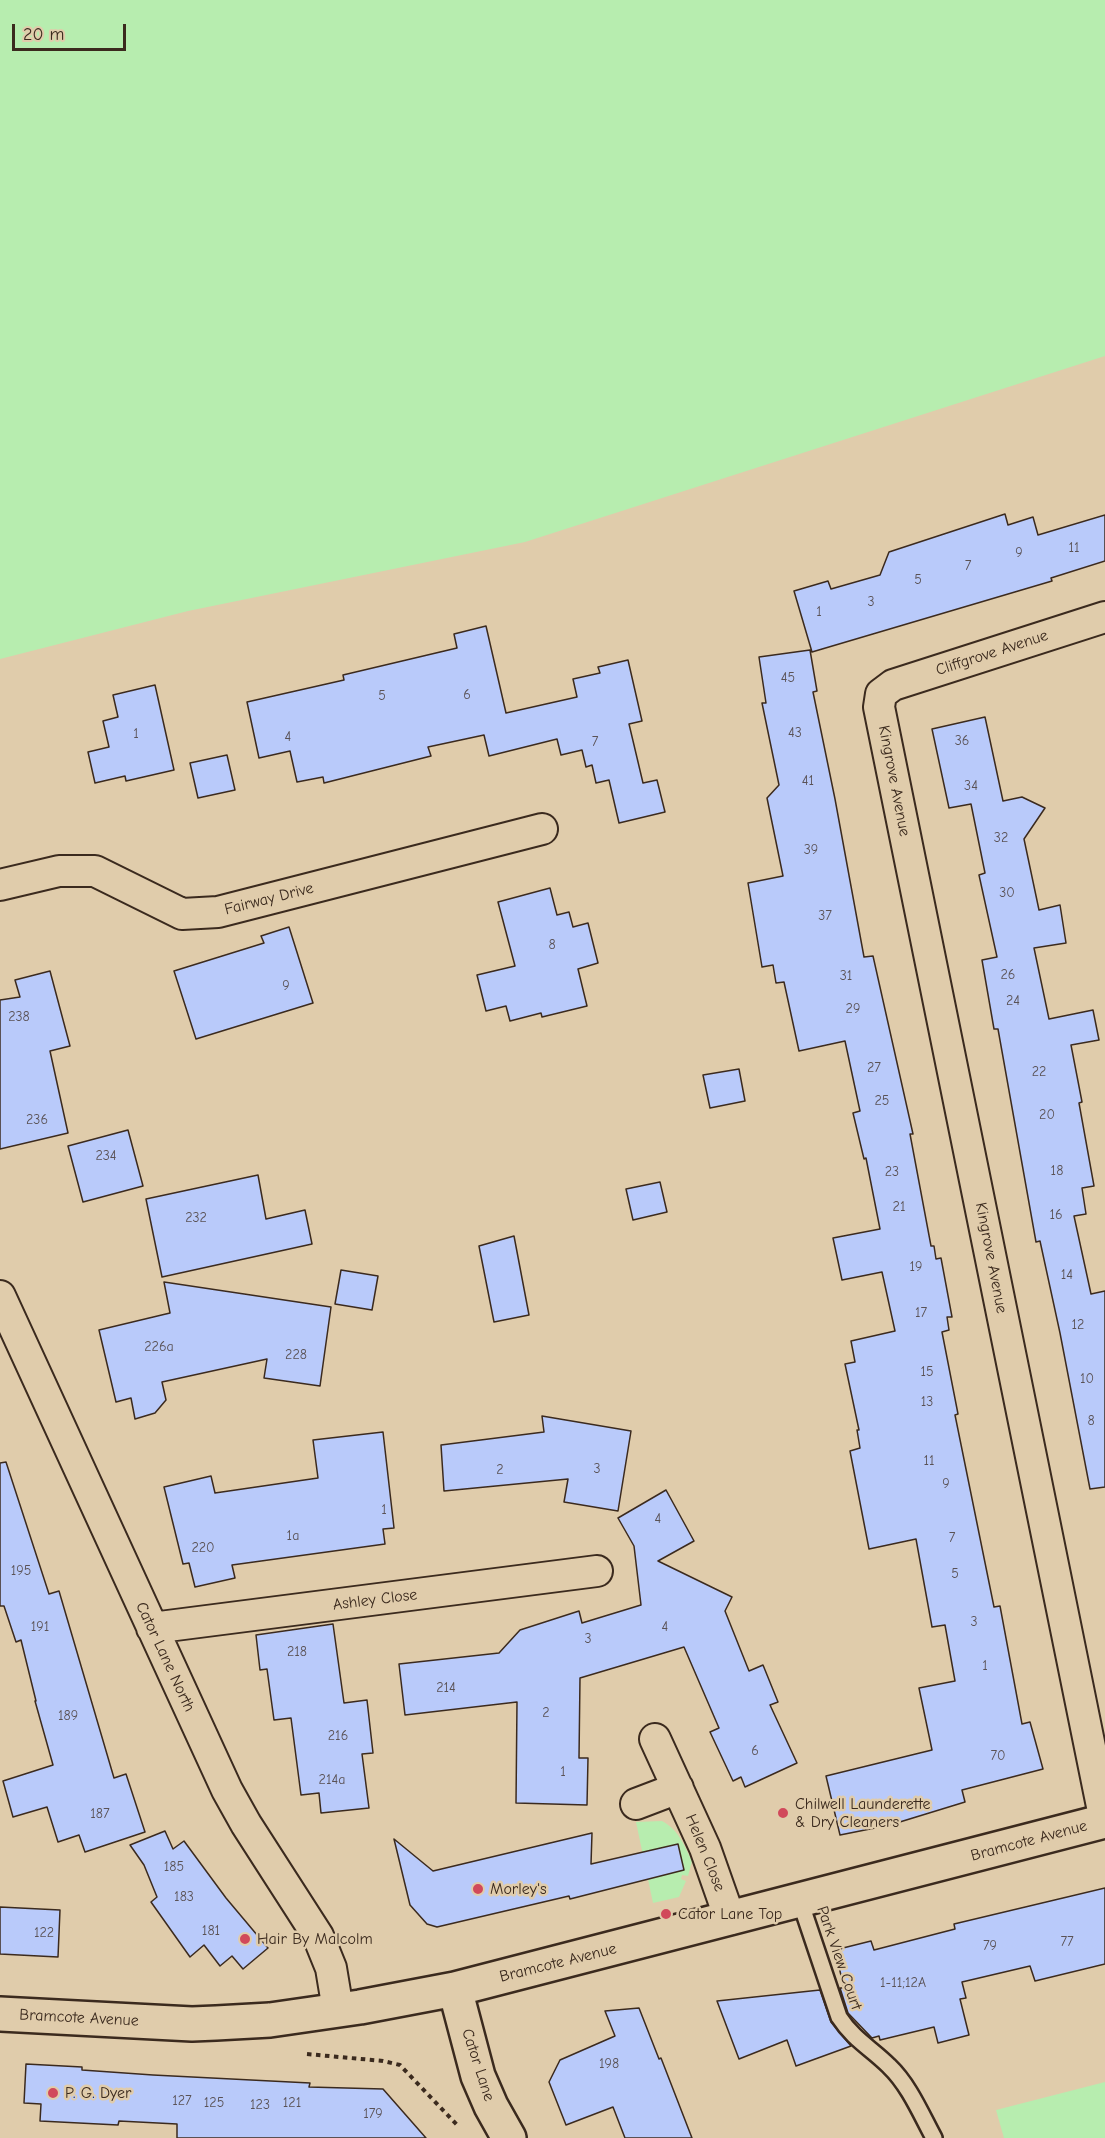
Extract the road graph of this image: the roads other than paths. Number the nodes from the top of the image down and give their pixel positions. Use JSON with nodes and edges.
{"nodes":[{"id":1,"x":1105,"y":617,"type":"edge"},
{"id":2,"x":881,"y":694,"type":"joint"},
{"id":3,"x":542,"y":829,"type":"dead end"},
{"id":4,"x":0,"y":885,"type":"edge"},
{"id":5,"x":0,"y":1296,"type":"edge"},
{"id":6,"x":597,"y":1571,"type":"dead end"},
{"id":7,"x":152,"y":1628,"type":"junction"},
{"id":8,"x":655,"y":1739,"type":"dead end"},
{"id":9,"x":678,"y":1788,"type":"junction"},
{"id":10,"x":636,"y":1804,"type":"dead end"},
{"id":11,"x":1105,"y":1821,"type":"edge"},
{"id":12,"x":800,"y":1901,"type":"junction"},
{"id":13,"x":730,"y":1919,"type":"junction"},
{"id":14,"x":455,"y":1989,"type":"junction"},
{"id":15,"x":338,"y":2010,"type":"junction"},
{"id":16,"x":0,"y":2014,"type":"edge"},
{"id":17,"x":509,"y":2138,"type":"edge"},
{"id":18,"x":934,"y":2138,"type":"edge"}],
"edges":[{"from":1,"to":2,"type":"street","name":"Cliffgrove Avenue"},
{"from":2,"to":11,"type":"street","name":"Kingrove Avenue"},
{"from":3,"to":4,"type":"street","name":"Fairway Drive"},
{"from":5,"to":7,"type":"street","name":"Cator Lane North"},
{"from":6,"to":7,"type":"street","name":"Ashley Close"},
{"from":7,"to":15,"type":"street","name":"Cator Lane North"},
{"from":8,"to":9,"type":"street","name":"Helen Close"},
{"from":9,"to":10,"type":"street"},
{"from":9,"to":13,"type":"street","name":"Helen Close"},
{"from":11,"to":12,"type":"street","name":"Bramcote Avenue"},
{"from":12,"to":13,"type":"street","name":"Bramcote Avenue"},
{"from":12,"to":18,"type":"lane","name":"Park View Court"},
{"from":13,"to":14,"type":"street","name":"Bramcote Avenue"},
{"from":14,"to":15,"type":"street","name":"Bramcote Avenue"},
{"from":14,"to":17,"type":"street","name":"Cator Lane"},
{"from":15,"to":16,"type":"street","name":"Bramcote Avenue"}]}
